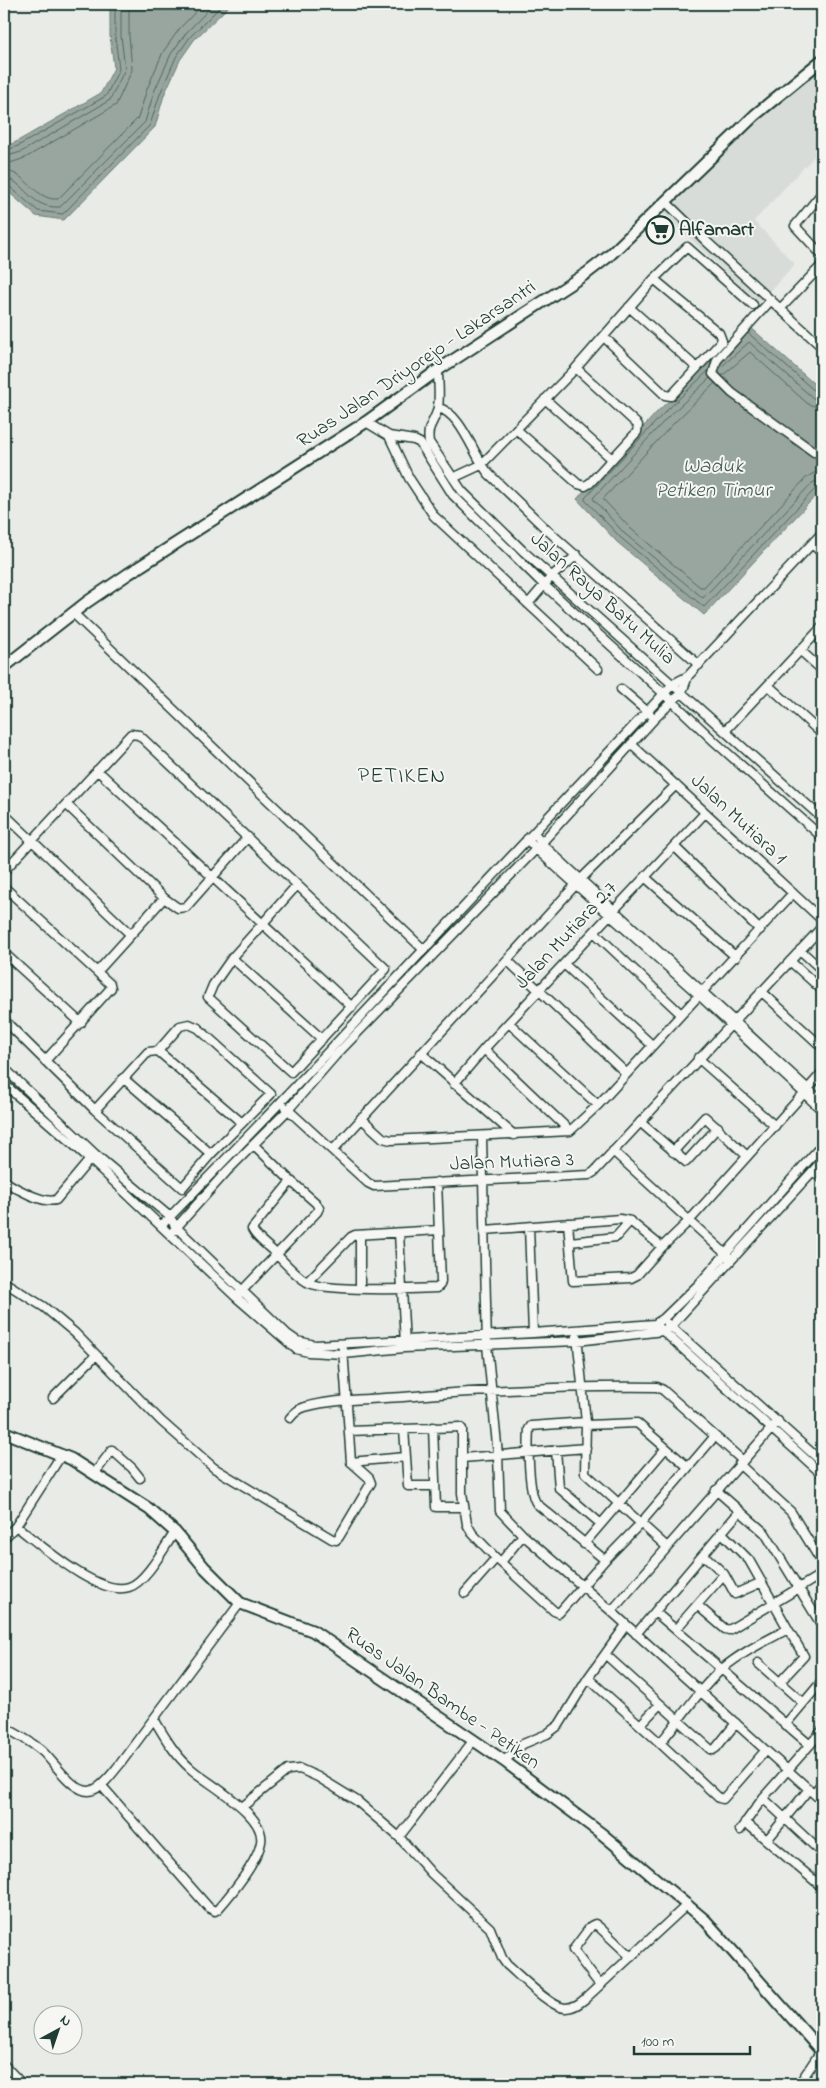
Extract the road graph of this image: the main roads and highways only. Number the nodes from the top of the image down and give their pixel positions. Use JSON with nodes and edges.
{"nodes":[{"id":1,"x":822,"y":60,"type":"edge"},
{"id":2,"x":4,"y":667,"type":"edge"},
{"id":3,"x":4,"y":1432,"type":"edge"},
{"id":4,"x":822,"y":2052,"type":"edge"}],
"edges":[{"from":1,"to":2,"type":"main road","name":"Ruas Jalan Driyorejo - Lakarsantri"},
{"from":3,"to":4,"type":"main road","name":"Ruas Jalan Bambe - Petiken"}]}
